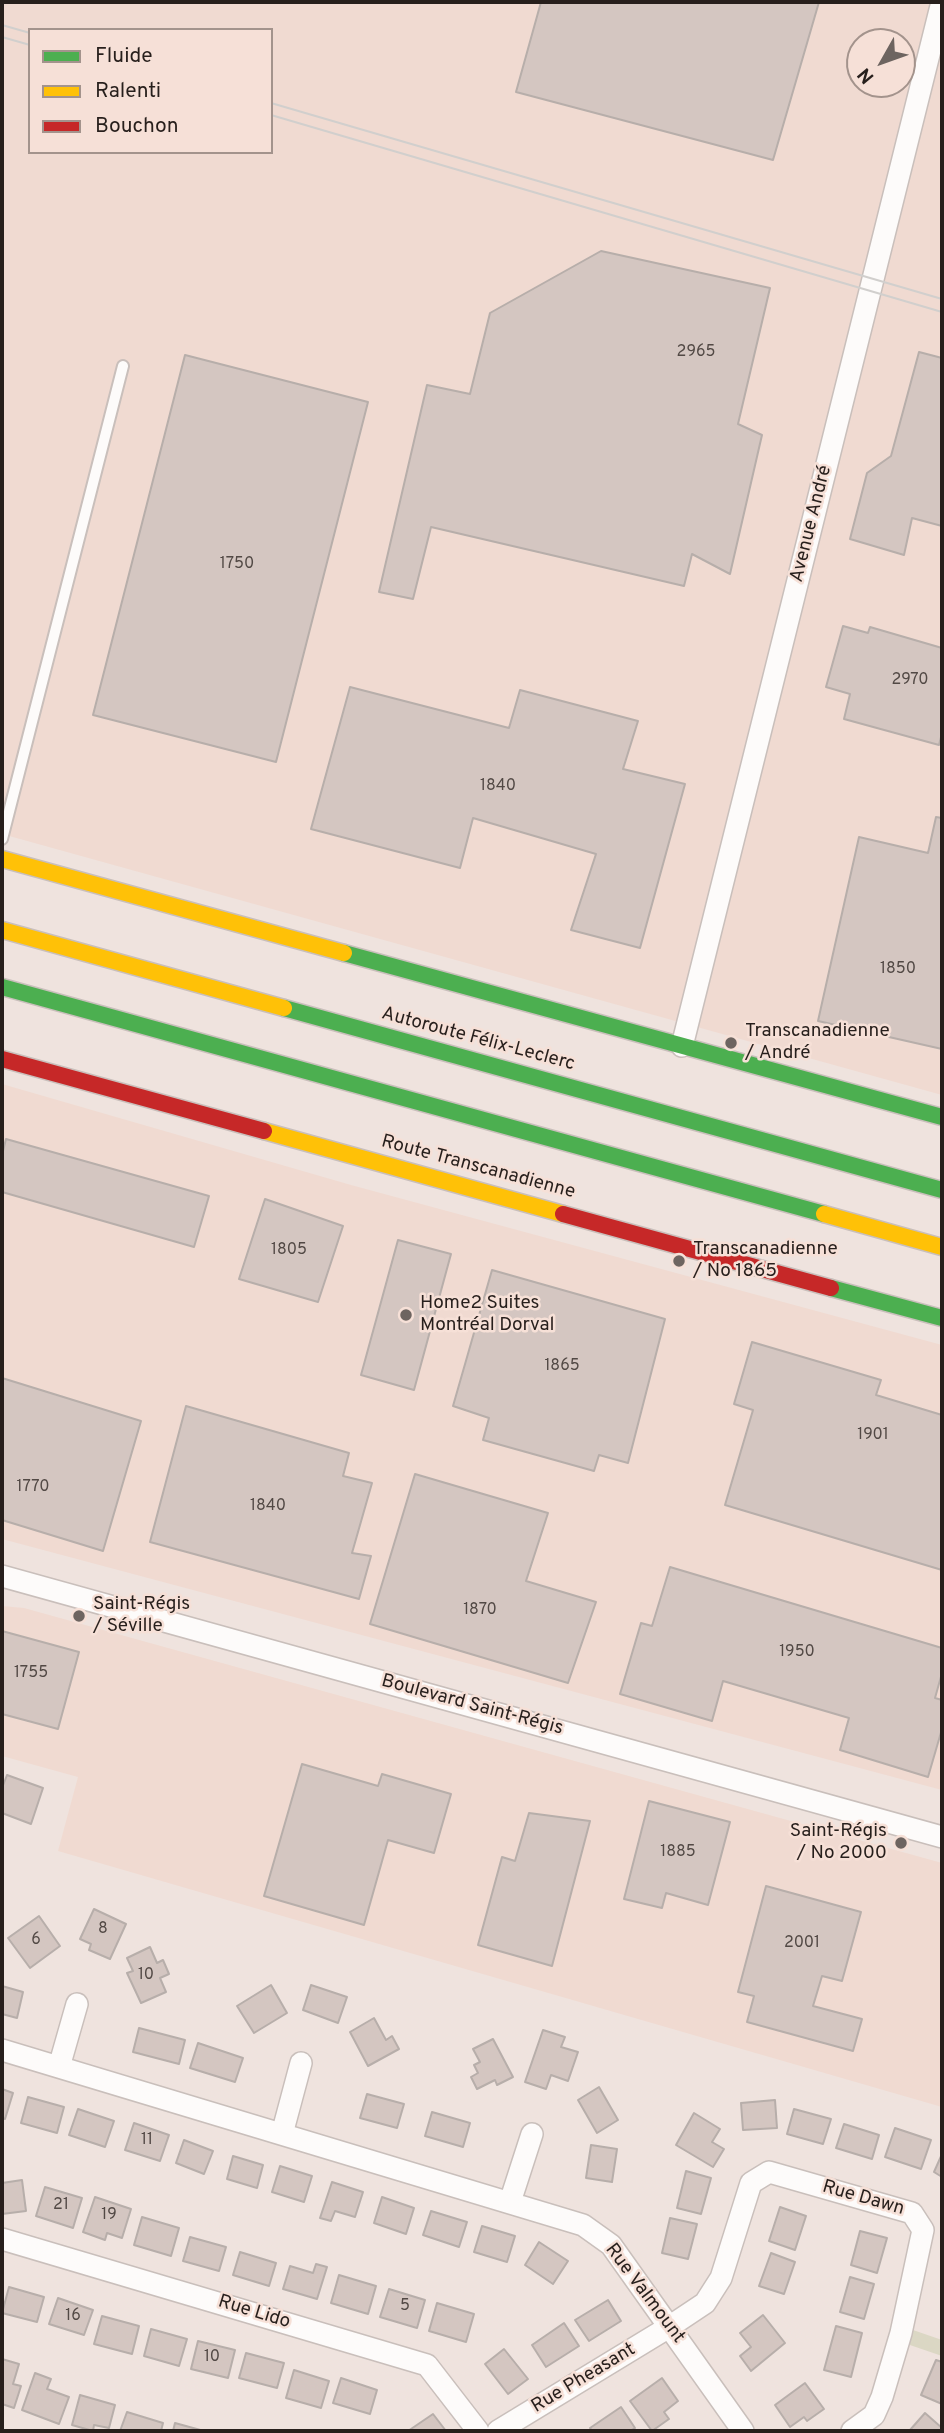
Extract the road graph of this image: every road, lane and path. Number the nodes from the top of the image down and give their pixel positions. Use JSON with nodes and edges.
{"nodes":[{"id":1,"x":942,"y":2,"type":"edge"},
{"id":2,"x":123,"y":366,"type":"dead end"},
{"id":3,"x":2,"y":839,"type":"edge"},
{"id":4,"x":2,"y":859,"type":"edge"},
{"id":5,"x":2,"y":930,"type":"edge"},
{"id":6,"x":2,"y":987,"type":"edge"},
{"id":7,"x":682,"y":1046,"type":"junction"},
{"id":8,"x":2,"y":1059,"type":"edge"},
{"id":9,"x":942,"y":1118,"type":"edge"},
{"id":10,"x":942,"y":1190,"type":"edge"},
{"id":11,"x":832,"y":1216,"type":"junction"},
{"id":12,"x":942,"y":1247,"type":"edge"},
{"id":13,"x":942,"y":1257,"type":"edge"},
{"id":14,"x":942,"y":1318,"type":"edge"},
{"id":15,"x":2,"y":1576,"type":"edge"},
{"id":16,"x":942,"y":1837,"type":"edge"},
{"id":17,"x":77,"y":2004,"type":"dead end"},
{"id":18,"x":2,"y":2050,"type":"edge"},
{"id":19,"x":301,"y":2063,"type":"dead end"},
{"id":20,"x":59,"y":2067,"type":"junction"},
{"id":21,"x":282,"y":2134,"type":"junction"},
{"id":22,"x":532,"y":2134,"type":"dead end"},
{"id":23,"x":510,"y":2202,"type":"junction"},
{"id":24,"x":2,"y":2239,"type":"edge"},
{"id":25,"x":669,"y":2327,"type":"junction"},
{"id":26,"x":478,"y":2431,"type":"edge"},
{"id":27,"x":498,"y":2431,"type":"edge"},
{"id":28,"x":743,"y":2431,"type":"edge"},
{"id":29,"x":852,"y":2431,"type":"edge"}],
"edges":[{"from":1,"to":7,"type":"street","name":"Avenue André"},
{"from":2,"to":3,"type":"lane"},
{"from":4,"to":7,"type":"main road"},
{"from":5,"to":10,"type":"main road","name":"Autoroute Félix-Leclerc"},
{"from":6,"to":11,"type":"main road"},
{"from":7,"to":9,"type":"main road"},
{"from":8,"to":14,"type":"main road","name":"Route Transcanadienne"},
{"from":11,"to":12,"type":"main road"},
{"from":11,"to":13,"type":"main road"},
{"from":15,"to":16,"type":"street","name":"Boulevard Saint-Régis"},
{"from":17,"to":20,"type":"street"},
{"from":18,"to":20,"type":"street","name":"Rue Valmount"},
{"from":19,"to":21,"type":"street"},
{"from":20,"to":21,"type":"street","name":"Rue Valmount"},
{"from":21,"to":23,"type":"street","name":"Rue Valmount"},
{"from":22,"to":23,"type":"street"},
{"from":23,"to":25,"type":"street","name":"Rue Valmount"},
{"from":24,"to":26,"type":"street","name":"Rue Lido"},
{"from":25,"to":27,"type":"street","name":"Rue Pheasant"},
{"from":25,"to":28,"type":"street","name":"Rue Valmount"},
{"from":25,"to":29,"type":"street","name":"Rue Dawn"}]}
